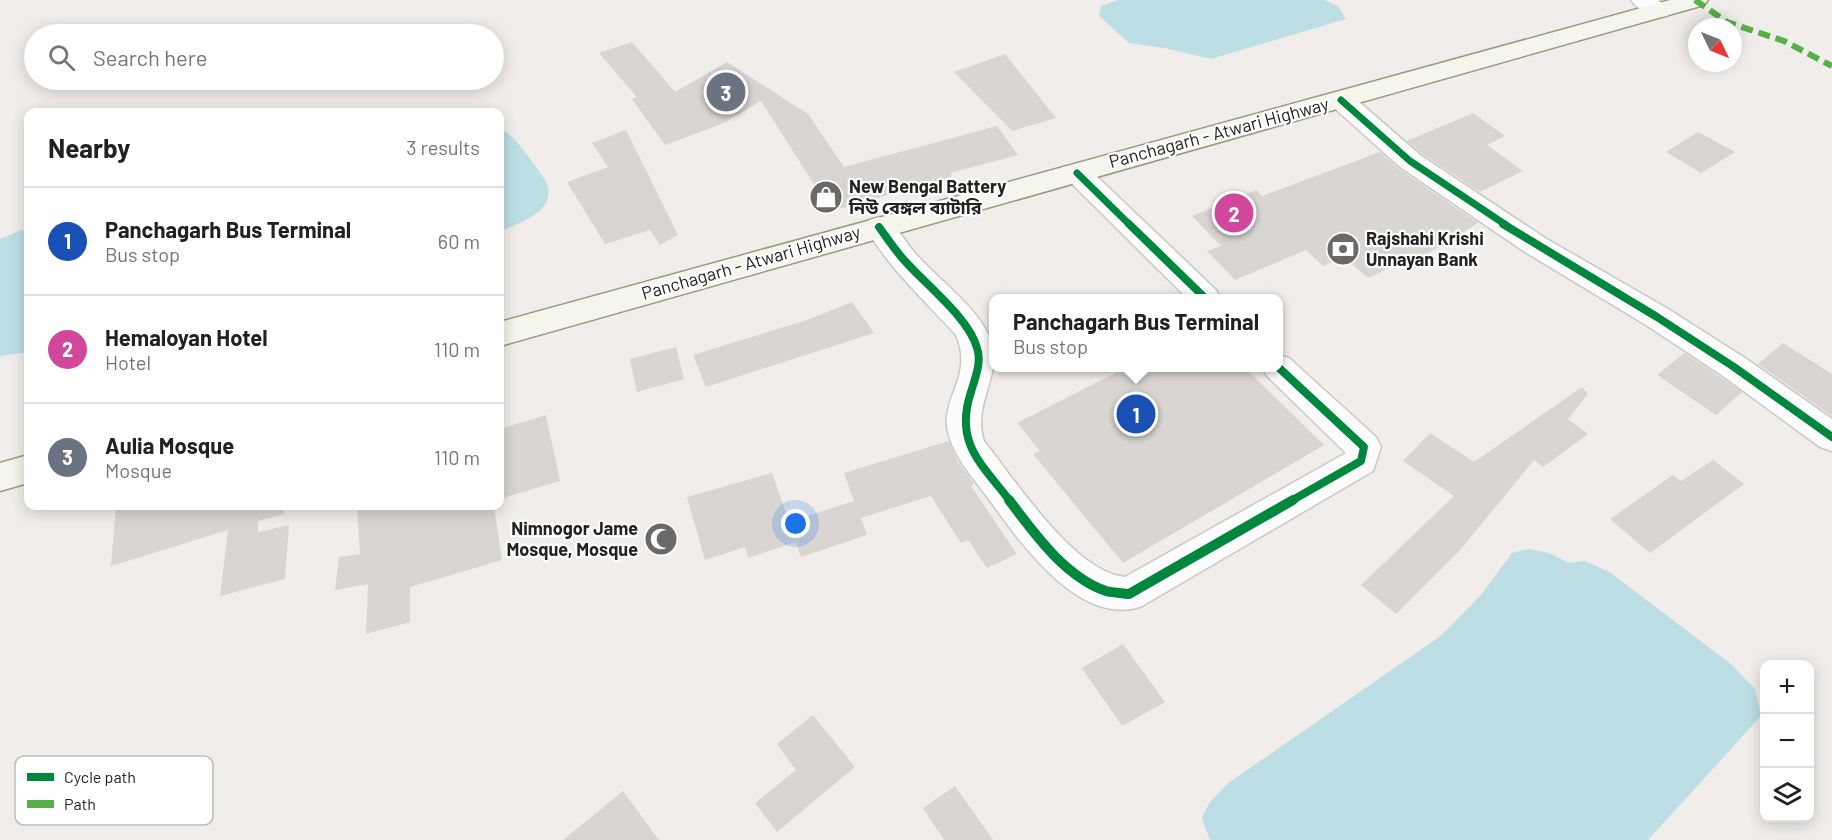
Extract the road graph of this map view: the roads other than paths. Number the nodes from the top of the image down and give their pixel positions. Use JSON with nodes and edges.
{"nodes":[{"id":1,"x":1696,"y":0,"type":"edge"},
{"id":2,"x":1651,"y":5,"type":"edge"},
{"id":3,"x":1341,"y":100,"type":"junction"},
{"id":4,"x":1077,"y":173,"type":"junction"},
{"id":5,"x":879,"y":227,"type":"junction"},
{"id":6,"x":1201,"y":294,"type":"edge"},
{"id":7,"x":504,"y":333,"type":"edge"},
{"id":8,"x":1283,"y":372,"type":"edge"},
{"id":9,"x":1832,"y":437,"type":"edge"},
{"id":10,"x":24,"y":470,"type":"edge"},
{"id":11,"x":0,"y":477,"type":"edge"}],
"edges":[{"from":1,"to":2,"type":"main road","name":"Panchagarh - Atwari Highway"},
{"from":2,"to":3,"type":"main road","name":"Panchagarh - Atwari Highway"},
{"from":3,"to":4,"type":"main road","name":"Panchagarh - Atwari Highway"},
{"from":3,"to":9,"type":"street"},
{"from":4,"to":5,"type":"main road","name":"Panchagarh - Atwari Highway"},
{"from":4,"to":6,"type":"street"},
{"from":5,"to":7,"type":"main road","name":"Panchagarh - Atwari Highway"},
{"from":5,"to":8,"type":"street"},
{"from":10,"to":11,"type":"main road"}]}
